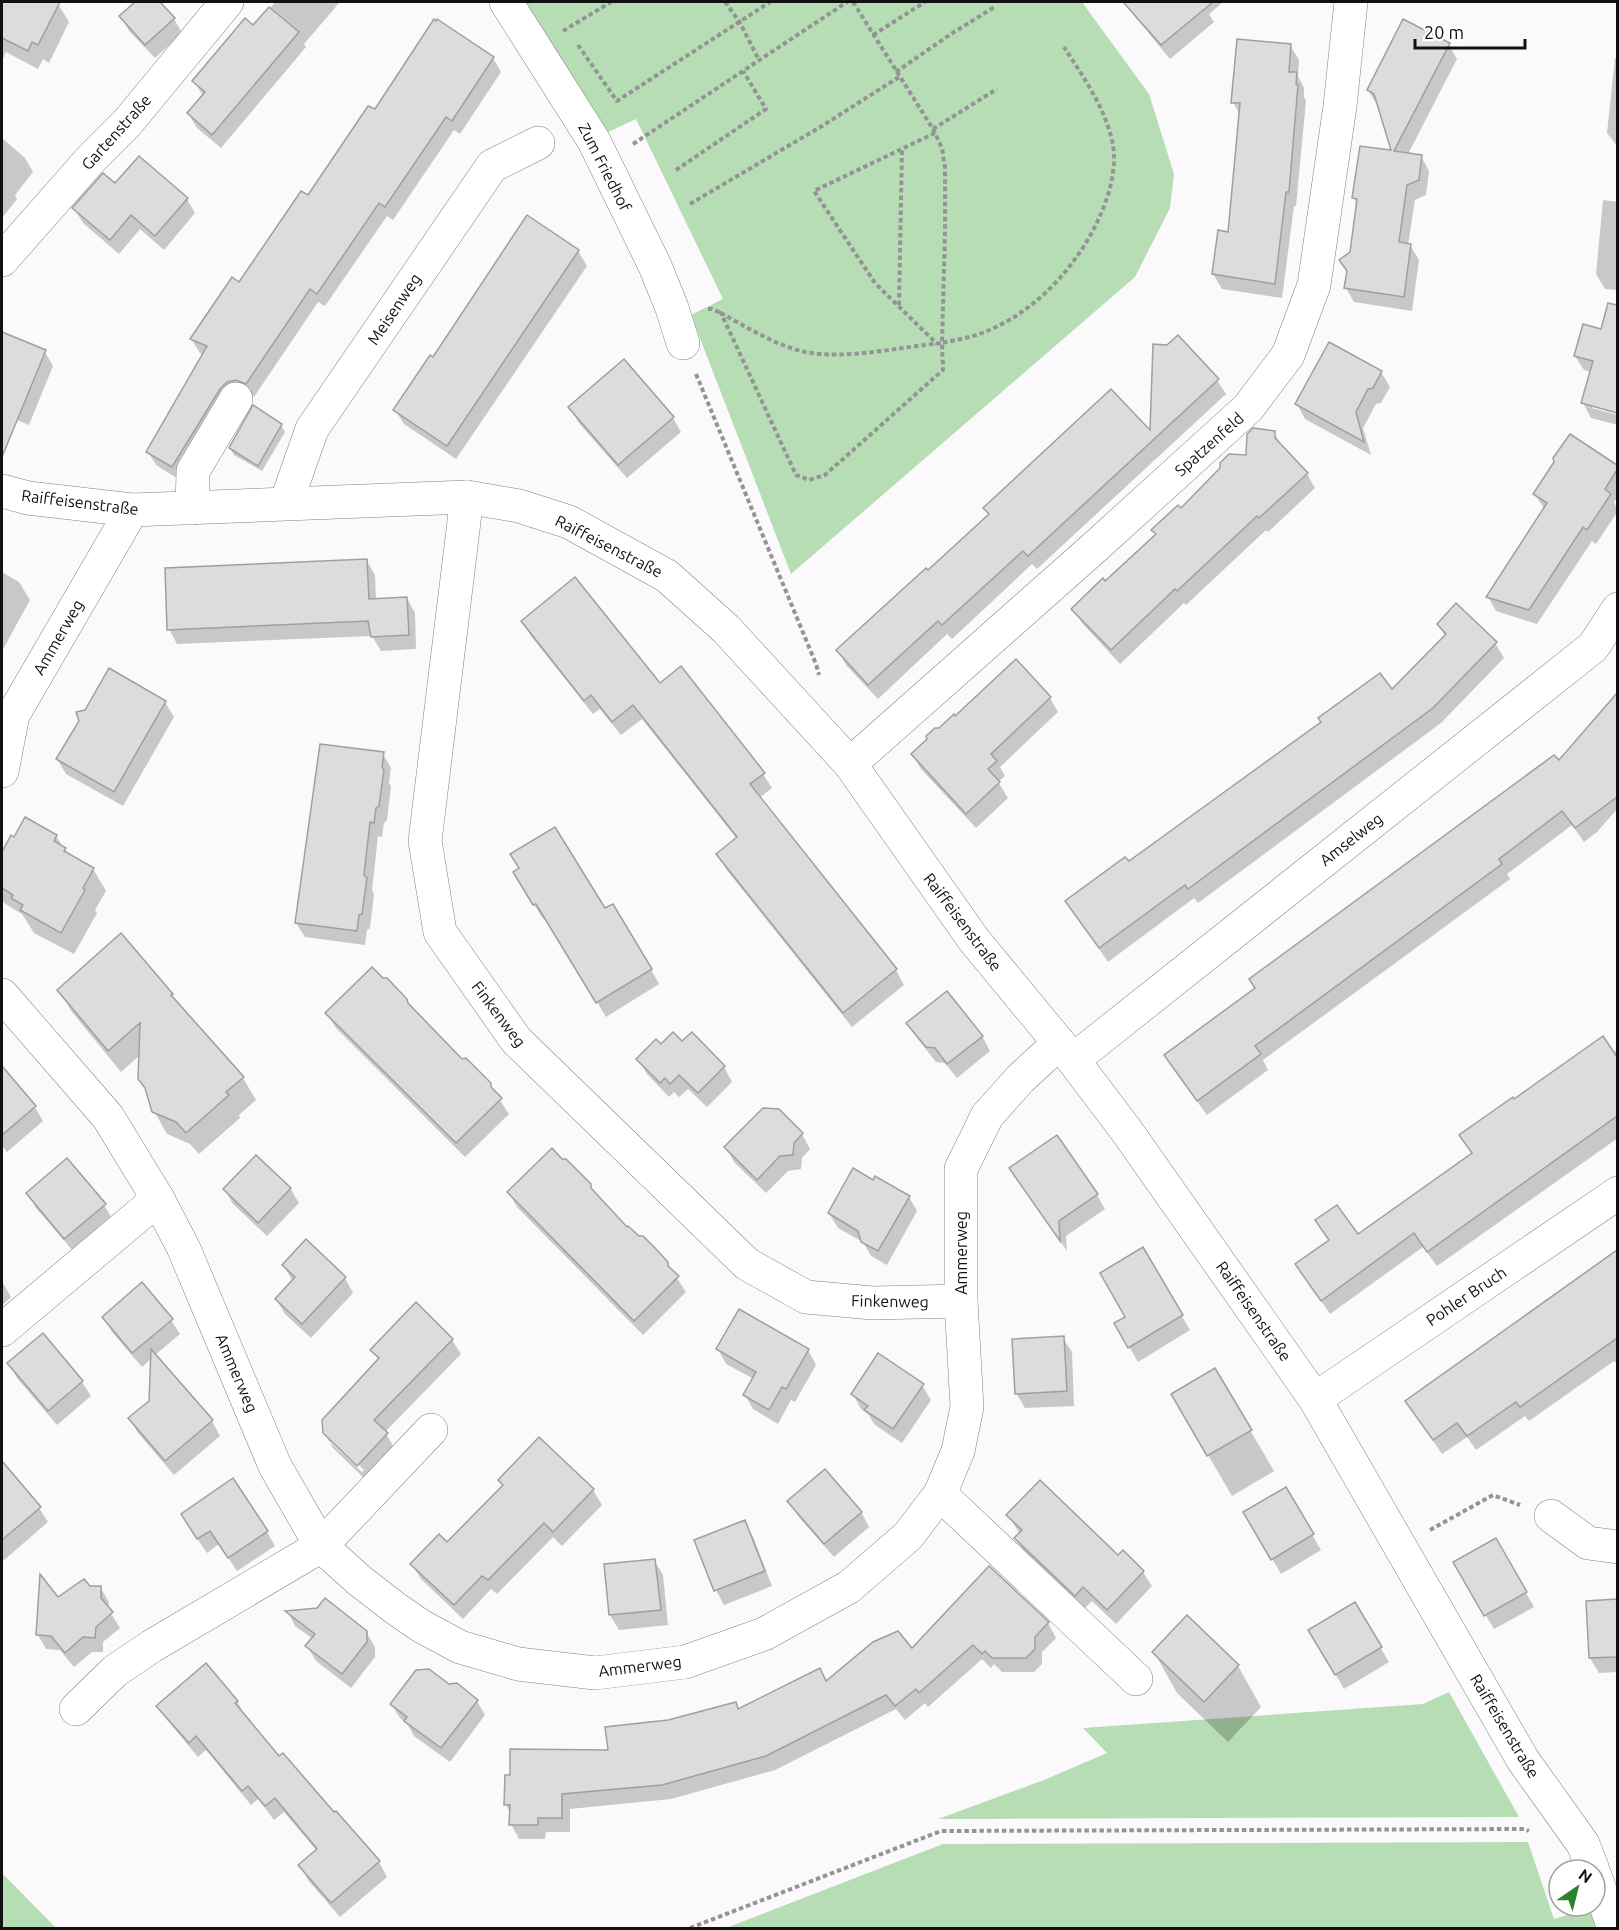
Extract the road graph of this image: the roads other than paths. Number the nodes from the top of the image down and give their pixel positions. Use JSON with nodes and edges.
{"nodes":[{"id":1,"x":227,"y":2,"type":"edge"},
{"id":2,"x":506,"y":2,"type":"edge"},
{"id":3,"x":1351,"y":2,"type":"edge"},
{"id":4,"x":538,"y":143,"type":"dead end"},
{"id":5,"x":2,"y":260,"type":"edge"},
{"id":6,"x":683,"y":343,"type":"road end"},
{"id":7,"x":236,"y":399,"type":"dead end"},
{"id":8,"x":2,"y":491,"type":"edge"},
{"id":9,"x":467,"y":498,"type":"junction"},
{"id":10,"x":286,"y":503,"type":"junction"},
{"id":11,"x":192,"y":508,"type":"junction"},
{"id":12,"x":132,"y":510,"type":"junction"},
{"id":13,"x":1617,"y":609,"type":"edge"},
{"id":14,"x":850,"y":764,"type":"junction"},
{"id":15,"x":2,"y":771,"type":"edge"},
{"id":16,"x":2,"y":995,"type":"edge"},
{"id":17,"x":1066,"y":1052,"type":"junction"},
{"id":18,"x":1617,"y":1193,"type":"edge"},
{"id":19,"x":158,"y":1199,"type":"junction"},
{"id":20,"x":961,"y":1301,"type":"junction"},
{"id":21,"x":2,"y":1330,"type":"edge"},
{"id":22,"x":1315,"y":1399,"type":"junction"},
{"id":23,"x":431,"y":1430,"type":"dead end"},
{"id":24,"x":940,"y":1494,"type":"junction"},
{"id":25,"x":1551,"y":1516,"type":"road end"},
{"id":26,"x":321,"y":1546,"type":"junction"},
{"id":27,"x":1617,"y":1546,"type":"edge"},
{"id":28,"x":1136,"y":1679,"type":"dead end"},
{"id":29,"x":76,"y":1709,"type":"dead end"},
{"id":30,"x":1588,"y":1857,"type":"edge"},
{"id":31,"x":1607,"y":1909,"type":"edge"},
{"id":32,"x":1614,"y":1929,"type":"edge"}],
"edges":[{"from":1,"to":5,"type":"street","name":"Gartenstraße"},
{"from":2,"to":6,"type":"street","name":"Zum Friedhof"},
{"from":3,"to":14,"type":"street","name":"Spatzenfeld"},
{"from":4,"to":10,"type":"street","name":"Meisenweg"},
{"from":7,"to":11,"type":"street"},
{"from":8,"to":12,"type":"street","name":"Raiffeisenstraße"},
{"from":9,"to":10,"type":"street","name":"Raiffeisenstraße"},
{"from":9,"to":14,"type":"street","name":"Raiffeisenstraße"},
{"from":9,"to":20,"type":"street","name":"Finkenweg"},
{"from":10,"to":11,"type":"street","name":"Raiffeisenstraße"},
{"from":11,"to":12,"type":"street","name":"Raiffeisenstraße"},
{"from":12,"to":15,"type":"street","name":"Ammerweg"},
{"from":13,"to":17,"type":"street","name":"Amselweg"},
{"from":14,"to":17,"type":"street","name":"Raiffeisenstraße"},
{"from":16,"to":19,"type":"street","name":"Ammerweg"},
{"from":17,"to":20,"type":"street","name":"Ammerweg"},
{"from":17,"to":22,"type":"street","name":"Raiffeisenstraße"},
{"from":18,"to":22,"type":"street","name":"Pohler Bruch"},
{"from":19,"to":21,"type":"street"},
{"from":19,"to":26,"type":"street","name":"Ammerweg"},
{"from":20,"to":24,"type":"street","name":"Ammerweg"},
{"from":22,"to":30,"type":"street","name":"Raiffeisenstraße"},
{"from":23,"to":26,"type":"street"},
{"from":24,"to":26,"type":"street","name":"Ammerweg"},
{"from":24,"to":28,"type":"street"},
{"from":25,"to":27,"type":"street"},
{"from":26,"to":29,"type":"street"},
{"from":31,"to":32,"type":"street"}]}
